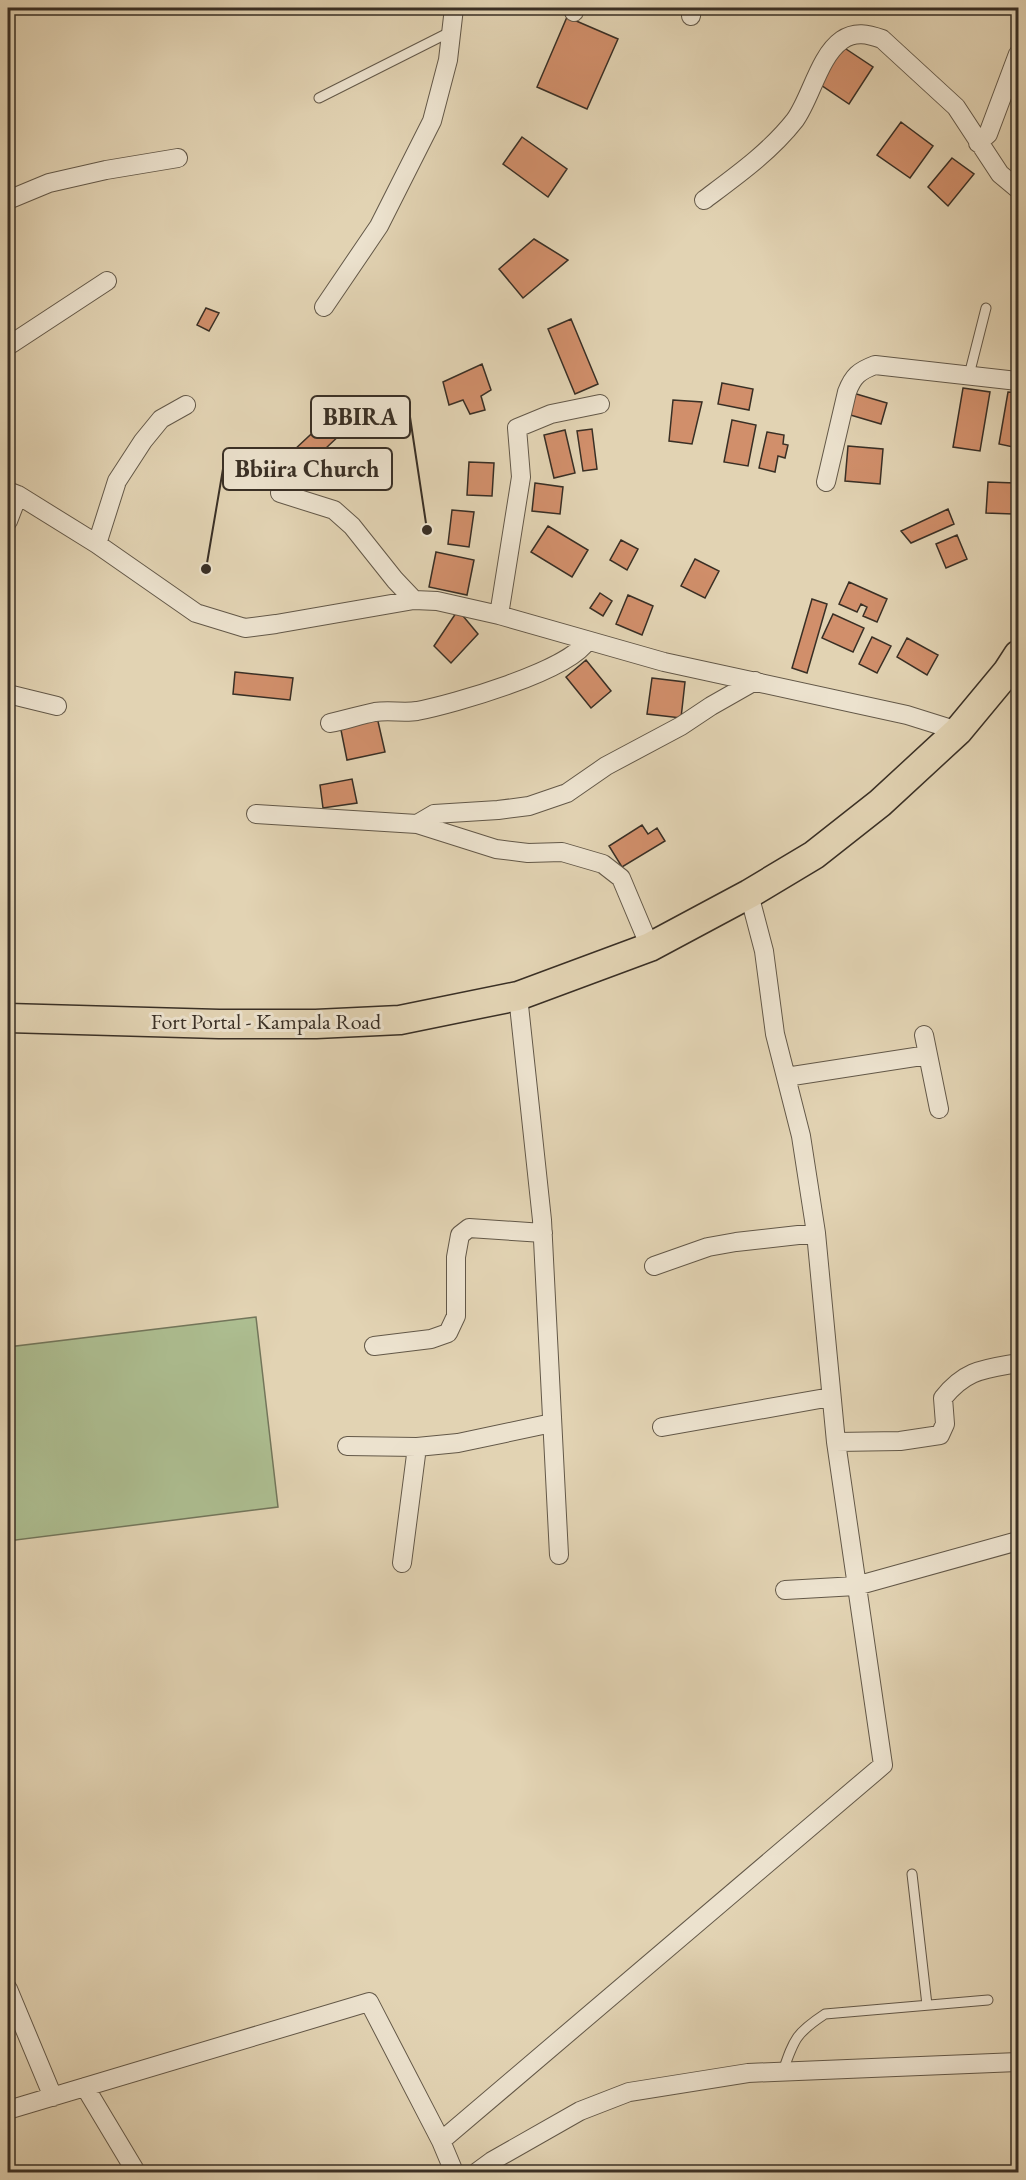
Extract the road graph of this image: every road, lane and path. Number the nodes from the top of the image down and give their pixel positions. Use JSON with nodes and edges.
{"nodes":[{"id":1,"x":454,"y":8,"type":"edge"},
{"id":2,"x":452,"y":31,"type":"junction"},
{"id":3,"x":1018,"y":54,"type":"edge"},
{"id":4,"x":319,"y":98,"type":"dead end"},
{"id":5,"x":978,"y":143,"type":"junction"},
{"id":6,"x":178,"y":158,"type":"dead end"},
{"id":7,"x":1018,"y":189,"type":"edge"},
{"id":8,"x":8,"y":200,"type":"edge"},
{"id":9,"x":704,"y":200,"type":"dead end"},
{"id":10,"x":107,"y":281,"type":"dead end"},
{"id":11,"x":324,"y":307,"type":"dead end"},
{"id":12,"x":986,"y":308,"type":"dead end"},
{"id":13,"x":8,"y":346,"type":"edge"},
{"id":14,"x":969,"y":375,"type":"junction"},
{"id":15,"x":1018,"y":381,"type":"edge"},
{"id":16,"x":600,"y":404,"type":"dead end"},
{"id":17,"x":186,"y":405,"type":"dead end"},
{"id":18,"x":826,"y":482,"type":"dead end"},
{"id":19,"x":13,"y":493,"type":"edge"},
{"id":20,"x":280,"y":493,"type":"dead end"},
{"id":21,"x":8,"y":521,"type":"edge"},
{"id":22,"x":97,"y":544,"type":"junction"},
{"id":23,"x":414,"y":600,"type":"junction"},
{"id":24,"x":499,"y":615,"type":"junction"},
{"id":25,"x":587,"y":641,"type":"junction"},
{"id":26,"x":1014,"y":667,"type":"edge"},
{"id":27,"x":755,"y":681,"type":"junction"},
{"id":28,"x":8,"y":694,"type":"edge"},
{"id":29,"x":57,"y":706,"type":"dead end"},
{"id":30,"x":330,"y":723,"type":"dead end"},
{"id":31,"x":958,"y":731,"type":"junction"},
{"id":32,"x":256,"y":814,"type":"dead end"},
{"id":33,"x":417,"y":824,"type":"junction"},
{"id":34,"x":749,"y":894,"type":"junction"},
{"id":35,"x":650,"y":947,"type":"junction"},
{"id":36,"x":518,"y":996,"type":"junction"},
{"id":37,"x":8,"y":1018,"type":"edge"},
{"id":38,"x":924,"y":1035,"type":"dead end"},
{"id":39,"x":928,"y":1055,"type":"junction"},
{"id":40,"x":786,"y":1077,"type":"junction"},
{"id":41,"x":939,"y":1109,"type":"dead end"},
{"id":42,"x":543,"y":1233,"type":"junction"},
{"id":43,"x":816,"y":1233,"type":"junction"},
{"id":44,"x":654,"y":1266,"type":"dead end"},
{"id":45,"x":374,"y":1346,"type":"dead end"},
{"id":46,"x":1018,"y":1363,"type":"edge"},
{"id":47,"x":831,"y":1397,"type":"junction"},
{"id":48,"x":552,"y":1423,"type":"junction"},
{"id":49,"x":662,"y":1427,"type":"dead end"},
{"id":50,"x":836,"y":1442,"type":"junction"},
{"id":51,"x":347,"y":1446,"type":"dead end"},
{"id":52,"x":417,"y":1447,"type":"junction"},
{"id":53,"x":1018,"y":1541,"type":"edge"},
{"id":54,"x":559,"y":1555,"type":"dead end"},
{"id":55,"x":402,"y":1563,"type":"dead end"},
{"id":56,"x":856,"y":1586,"type":"junction"},
{"id":57,"x":785,"y":1590,"type":"dead end"},
{"id":58,"x":912,"y":1874,"type":"dead end"},
{"id":59,"x":8,"y":1989,"type":"edge"},
{"id":60,"x":988,"y":2000,"type":"dead end"},
{"id":61,"x":927,"y":2005,"type":"junction"},
{"id":62,"x":1018,"y":2062,"type":"edge"},
{"id":63,"x":783,"y":2071,"type":"junction"},
{"id":64,"x":85,"y":2087,"type":"junction"},
{"id":65,"x":53,"y":2097,"type":"junction"},
{"id":66,"x":8,"y":2110,"type":"edge"},
{"id":67,"x":441,"y":2141,"type":"junction"},
{"id":68,"x":497,"y":2167,"type":"edge"},
{"id":69,"x":136,"y":2172,"type":"edge"},
{"id":70,"x":454,"y":2172,"type":"edge"},
{"id":71,"x":477,"y":2172,"type":"edge"}],
"edges":[{"from":1,"to":2,"type":"street"},
{"from":2,"to":4,"type":"lane"},
{"from":2,"to":11,"type":"street"},
{"from":3,"to":5,"type":"street"},
{"from":5,"to":7,"type":"street"},
{"from":5,"to":9,"type":"street"},
{"from":6,"to":8,"type":"street"},
{"from":10,"to":13,"type":"street"},
{"from":12,"to":14,"type":"lane"},
{"from":14,"to":15,"type":"street"},
{"from":14,"to":18,"type":"street"},
{"from":16,"to":24,"type":"street"},
{"from":17,"to":22,"type":"street"},
{"from":19,"to":21,"type":"street"},
{"from":19,"to":22,"type":"street"},
{"from":20,"to":23,"type":"street"},
{"from":22,"to":23,"type":"street"},
{"from":23,"to":24,"type":"street"},
{"from":24,"to":25,"type":"street"},
{"from":25,"to":27,"type":"street"},
{"from":25,"to":30,"type":"street"},
{"from":26,"to":31,"type":"main road","name":"Fort Portal - Kampala Road"},
{"from":27,"to":31,"type":"street"},
{"from":27,"to":33,"type":"street"},
{"from":28,"to":29,"type":"street"},
{"from":31,"to":34,"type":"main road","name":"Fort Portal - Kampala Road"},
{"from":32,"to":33,"type":"street"},
{"from":33,"to":35,"type":"street"},
{"from":34,"to":35,"type":"main road","name":"Fort Portal - Kampala Road"},
{"from":34,"to":40,"type":"street"},
{"from":35,"to":36,"type":"main road","name":"Fort Portal - Kampala Road"},
{"from":36,"to":37,"type":"main road","name":"Fort Portal - Kampala Road"},
{"from":36,"to":42,"type":"street"},
{"from":38,"to":39,"type":"street"},
{"from":39,"to":40,"type":"street"},
{"from":39,"to":41,"type":"street"},
{"from":40,"to":43,"type":"street"},
{"from":42,"to":45,"type":"street"},
{"from":42,"to":48,"type":"street"},
{"from":43,"to":44,"type":"street"},
{"from":43,"to":47,"type":"street"},
{"from":46,"to":50,"type":"street"},
{"from":47,"to":49,"type":"street"},
{"from":47,"to":50,"type":"street"},
{"from":48,"to":52,"type":"street"},
{"from":48,"to":54,"type":"street"},
{"from":50,"to":56,"type":"street"},
{"from":51,"to":52,"type":"street"},
{"from":52,"to":55,"type":"street"},
{"from":53,"to":56,"type":"street"},
{"from":56,"to":57,"type":"street"},
{"from":56,"to":67,"type":"street"},
{"from":58,"to":61,"type":"lane"},
{"from":59,"to":65,"type":"street"},
{"from":60,"to":61,"type":"lane"},
{"from":61,"to":63,"type":"lane"},
{"from":62,"to":63,"type":"street"},
{"from":63,"to":68,"type":"street"},
{"from":64,"to":65,"type":"street"},
{"from":64,"to":67,"type":"street"},
{"from":64,"to":69,"type":"street"},
{"from":65,"to":66,"type":"street"},
{"from":67,"to":70,"type":"street"},
{"from":68,"to":71,"type":"street"}]}
